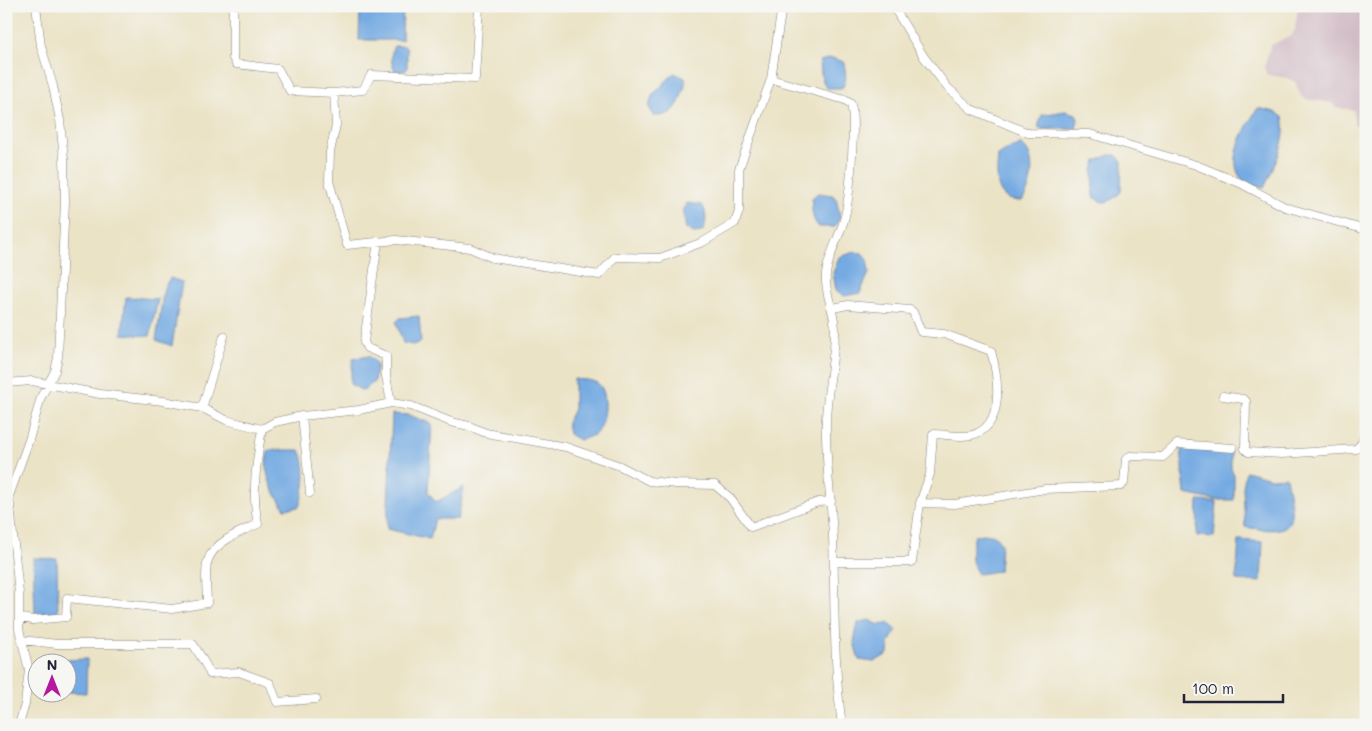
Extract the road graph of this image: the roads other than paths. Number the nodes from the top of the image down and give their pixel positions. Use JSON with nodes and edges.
{"nodes":[{"id":1,"x":36,"y":6,"type":"edge"},
{"id":2,"x":233,"y":6,"type":"edge"},
{"id":3,"x":479,"y":6,"type":"edge"},
{"id":4,"x":782,"y":6,"type":"edge"},
{"id":5,"x":893,"y":6,"type":"edge"},
{"id":6,"x":771,"y":79,"type":"junction"},
{"id":7,"x":334,"y":93,"type":"junction"},
{"id":8,"x":1366,"y":230,"type":"edge"},
{"id":9,"x":378,"y":241,"type":"junction"},
{"id":10,"x":833,"y":308,"type":"junction"},
{"id":11,"x":224,"y":336,"type":"dead end"},
{"id":12,"x":6,"y":383,"type":"edge"},
{"id":13,"x":47,"y":384,"type":"junction"},
{"id":14,"x":1223,"y":396,"type":"dead end"},
{"id":15,"x":391,"y":403,"type":"junction"},
{"id":16,"x":202,"y":408,"type":"junction"},
{"id":17,"x":302,"y":416,"type":"junction"},
{"id":18,"x":1366,"y":428,"type":"edge"},
{"id":19,"x":262,"y":429,"type":"junction"},
{"id":20,"x":1233,"y":448,"type":"dead end"},
{"id":21,"x":310,"y":493,"type":"dead end"},
{"id":22,"x":831,"y":501,"type":"junction"},
{"id":23,"x":920,"y":503,"type":"junction"},
{"id":24,"x":834,"y":562,"type":"junction"},
{"id":25,"x":19,"y":618,"type":"junction"},
{"id":26,"x":22,"y":640,"type":"junction"},
{"id":27,"x":316,"y":700,"type":"dead end"},
{"id":28,"x":19,"y":725,"type":"edge"},
{"id":29,"x":842,"y":725,"type":"edge"}],
"edges":[{"from":1,"to":13,"type":"street"},
{"from":2,"to":7,"type":"street"},
{"from":3,"to":7,"type":"street"},
{"from":4,"to":6,"type":"street"},
{"from":5,"to":8,"type":"street"},
{"from":6,"to":9,"type":"street"},
{"from":6,"to":10,"type":"street"},
{"from":7,"to":9,"type":"street"},
{"from":9,"to":15,"type":"street"},
{"from":10,"to":22,"type":"street"},
{"from":10,"to":23,"type":"street"},
{"from":11,"to":16,"type":"street"},
{"from":12,"to":13,"type":"street"},
{"from":13,"to":16,"type":"street"},
{"from":13,"to":25,"type":"street"},
{"from":14,"to":18,"type":"street"},
{"from":15,"to":17,"type":"street"},
{"from":15,"to":22,"type":"street"},
{"from":16,"to":19,"type":"street"},
{"from":17,"to":19,"type":"street"},
{"from":17,"to":21,"type":"street"},
{"from":19,"to":25,"type":"street"},
{"from":20,"to":23,"type":"street"},
{"from":22,"to":24,"type":"street"},
{"from":23,"to":24,"type":"street"},
{"from":24,"to":29,"type":"street"},
{"from":25,"to":26,"type":"street"},
{"from":26,"to":27,"type":"street"},
{"from":26,"to":28,"type":"street"}]}
